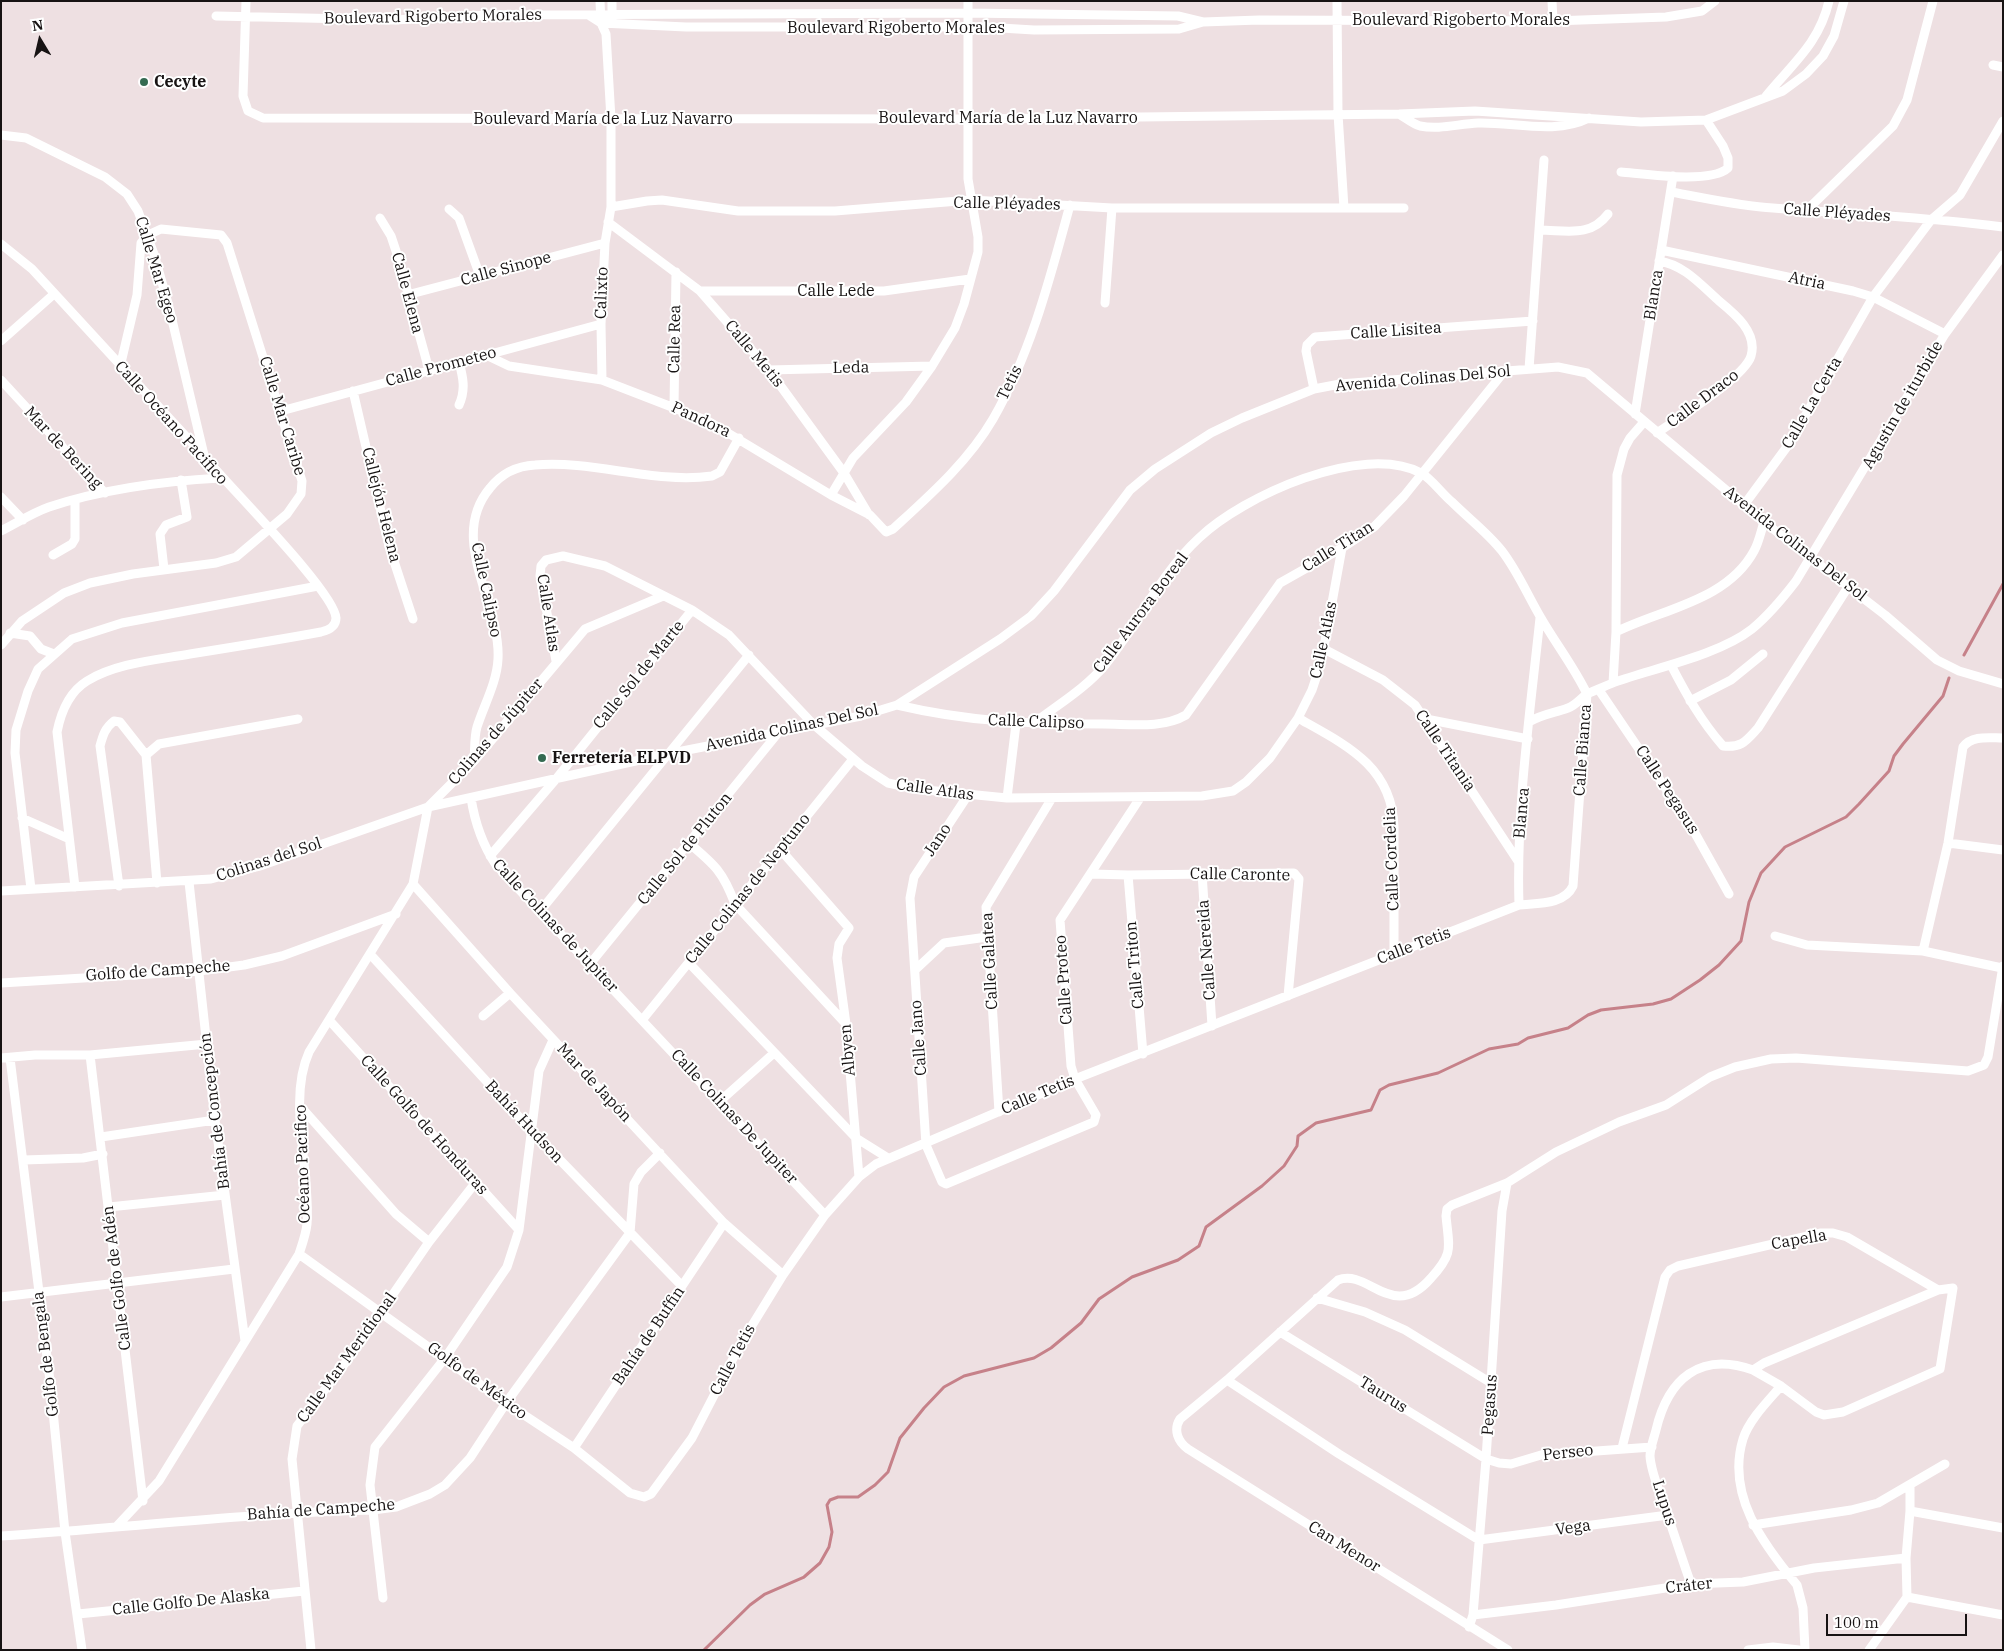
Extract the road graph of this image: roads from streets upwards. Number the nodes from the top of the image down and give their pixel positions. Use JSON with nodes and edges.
{"nodes":[{"id":1,"x":246,"y":1,"type":"edge"},
{"id":2,"x":600,"y":1,"type":"edge"},
{"id":3,"x":612,"y":1,"type":"edge"},
{"id":4,"x":968,"y":1,"type":"edge"},
{"id":5,"x":1337,"y":1,"type":"edge"},
{"id":6,"x":1552,"y":1,"type":"edge"},
{"id":7,"x":1715,"y":1,"type":"edge"},
{"id":8,"x":1829,"y":1,"type":"edge"},
{"id":9,"x":1844,"y":1,"type":"edge"},
{"id":10,"x":1933,"y":1,"type":"edge"},
{"id":11,"x":967,"y":13,"type":"junction"},
{"id":12,"x":216,"y":16,"type":"dead end"},
{"id":13,"x":246,"y":17,"type":"junction"},
{"id":14,"x":597,"y":18,"type":"junction"},
{"id":15,"x":612,"y":19,"type":"junction"},
{"id":16,"x":1337,"y":20,"type":"junction"},
{"id":17,"x":1553,"y":21,"type":"junction"},
{"id":18,"x":1203,"y":22,"type":"junction"},
{"id":19,"x":966,"y":27,"type":"junction"},
{"id":20,"x":606,"y":34,"type":"junction"},
{"id":21,"x":1993,"y":64,"type":"dead end"},
{"id":22,"x":2003,"y":67,"type":"edge"},
{"id":23,"x":1766,"y":96,"type":"junction"},
{"id":24,"x":1338,"y":114,"type":"junction"},
{"id":25,"x":1399,"y":114,"type":"junction"},
{"id":26,"x":1590,"y":118,"type":"junction"},
{"id":27,"x":611,"y":119,"type":"junction"},
{"id":28,"x":967,"y":119,"type":"junction"},
{"id":29,"x":1706,"y":120,"type":"junction"},
{"id":30,"x":2003,"y":121,"type":"edge"},
{"id":31,"x":1,"y":135,"type":"edge"},
{"id":32,"x":1544,"y":160,"type":"dead end"},
{"id":33,"x":1621,"y":172,"type":"dead end"},
{"id":34,"x":1674,"y":176,"type":"junction"},
{"id":35,"x":1671,"y":192,"type":"junction"},
{"id":36,"x":971,"y":200,"type":"junction"},
{"id":37,"x":1070,"y":205,"type":"junction"},
{"id":38,"x":611,"y":207,"type":"junction"},
{"id":39,"x":1112,"y":208,"type":"junction"},
{"id":40,"x":1344,"y":208,"type":"junction"},
{"id":41,"x":1404,"y":208,"type":"dead end"},
{"id":42,"x":449,"y":209,"type":"dead end"},
{"id":43,"x":1808,"y":209,"type":"junction"},
{"id":44,"x":1608,"y":214,"type":"dead end"},
{"id":45,"x":380,"y":218,"type":"dead end"},
{"id":46,"x":1931,"y":220,"type":"junction"},
{"id":47,"x":608,"y":222,"type":"junction"},
{"id":48,"x":2003,"y":227,"type":"edge"},
{"id":49,"x":1539,"y":230,"type":"junction"},
{"id":50,"x":148,"y":235,"type":"junction"},
{"id":51,"x":1,"y":244,"type":"edge"},
{"id":52,"x":605,"y":244,"type":"junction"},
{"id":53,"x":1661,"y":250,"type":"junction"},
{"id":54,"x":2003,"y":256,"type":"edge"},
{"id":55,"x":1659,"y":260,"type":"junction"},
{"id":56,"x":676,"y":272,"type":"junction"},
{"id":57,"x":480,"y":276,"type":"junction"},
{"id":58,"x":970,"y":279,"type":"junction"},
{"id":59,"x":700,"y":292,"type":"junction"},
{"id":60,"x":54,"y":294,"type":"junction"},
{"id":61,"x":407,"y":295,"type":"junction"},
{"id":62,"x":1873,"y":297,"type":"junction"},
{"id":63,"x":1106,"y":304,"type":"dead end"},
{"id":64,"x":1532,"y":322,"type":"junction"},
{"id":65,"x":601,"y":324,"type":"junction"},
{"id":66,"x":1945,"y":334,"type":"junction"},
{"id":67,"x":1,"y":341,"type":"edge"},
{"id":68,"x":486,"y":355,"type":"junction"},
{"id":69,"x":459,"y":362,"type":"junction"},
{"id":70,"x":932,"y":366,"type":"junction"},
{"id":71,"x":120,"y":367,"type":"junction"},
{"id":72,"x":1529,"y":369,"type":"junction"},
{"id":73,"x":429,"y":370,"type":"junction"},
{"id":74,"x":769,"y":370,"type":"junction"},
{"id":75,"x":1503,"y":373,"type":"junction"},
{"id":76,"x":1,"y":380,"type":"edge"},
{"id":77,"x":602,"y":380,"type":"junction"},
{"id":78,"x":1314,"y":389,"type":"junction"},
{"id":79,"x":353,"y":391,"type":"junction"},
{"id":80,"x":459,"y":406,"type":"dead end"},
{"id":81,"x":674,"y":407,"type":"junction"},
{"id":82,"x":281,"y":411,"type":"junction"},
{"id":83,"x":1635,"y":414,"type":"junction"},
{"id":84,"x":1644,"y":422,"type":"junction"},
{"id":85,"x":1657,"y":433,"type":"junction"},
{"id":86,"x":739,"y":438,"type":"junction"},
{"id":87,"x":204,"y":456,"type":"junction"},
{"id":88,"x":844,"y":473,"type":"junction"},
{"id":89,"x":1422,"y":474,"type":"junction"},
{"id":90,"x":222,"y":478,"type":"junction"},
{"id":91,"x":181,"y":480,"type":"junction"},
{"id":92,"x":106,"y":493,"type":"junction"},
{"id":93,"x":831,"y":495,"type":"junction"},
{"id":94,"x":1,"y":496,"type":"edge"},
{"id":95,"x":75,"y":500,"type":"junction"},
{"id":96,"x":1744,"y":505,"type":"junction"},
{"id":97,"x":870,"y":515,"type":"junction"},
{"id":98,"x":23,"y":520,"type":"junction"},
{"id":99,"x":1764,"y":522,"type":"junction"},
{"id":100,"x":270,"y":528,"type":"junction"},
{"id":101,"x":893,"y":529,"type":"joint"},
{"id":102,"x":1,"y":532,"type":"edge"},
{"id":103,"x":1342,"y":548,"type":"junction"},
{"id":104,"x":53,"y":555,"type":"dead end"},
{"id":105,"x":1811,"y":559,"type":"junction"},
{"id":106,"x":164,"y":569,"type":"junction"},
{"id":107,"x":318,"y":586,"type":"junction"},
{"id":108,"x":1848,"y":588,"type":"junction"},
{"id":109,"x":663,"y":596,"type":"junction"},
{"id":110,"x":692,"y":610,"type":"junction"},
{"id":111,"x":1540,"y":618,"type":"junction"},
{"id":112,"x":413,"y":619,"type":"dead end"},
{"id":113,"x":1619,"y":630,"type":"junction"},
{"id":114,"x":10,"y":633,"type":"junction"},
{"id":115,"x":1,"y":645,"type":"edge"},
{"id":116,"x":1324,"y":649,"type":"junction"},
{"id":117,"x":54,"y":654,"type":"junction"},
{"id":118,"x":1763,"y":654,"type":"dead end"},
{"id":119,"x":749,"y":655,"type":"junction"},
{"id":120,"x":556,"y":661,"type":"junction"},
{"id":121,"x":1671,"y":665,"type":"junction"},
{"id":122,"x":1613,"y":683,"type":"junction"},
{"id":123,"x":2003,"y":684,"type":"edge"},
{"id":124,"x":1599,"y":690,"type":"junction"},
{"id":125,"x":1587,"y":694,"type":"junction"},
{"id":126,"x":1690,"y":701,"type":"junction"},
{"id":127,"x":897,"y":705,"type":"junction"},
{"id":128,"x":1298,"y":718,"type":"junction"},
{"id":129,"x":1426,"y":718,"type":"junction"},
{"id":130,"x":298,"y":719,"type":"dead end"},
{"id":131,"x":1175,"y":721,"type":"joint"},
{"id":132,"x":1529,"y":722,"type":"junction"},
{"id":133,"x":813,"y":724,"type":"junction"},
{"id":134,"x":1016,"y":724,"type":"junction"},
{"id":135,"x":1033,"y":724,"type":"junction"},
{"id":136,"x":778,"y":732,"type":"junction"},
{"id":137,"x":2003,"y":738,"type":"edge"},
{"id":138,"x":1528,"y":739,"type":"junction"},
{"id":139,"x":667,"y":754,"type":"junction"},
{"id":140,"x":146,"y":755,"type":"junction"},
{"id":141,"x":854,"y":759,"type":"junction"},
{"id":142,"x":474,"y":761,"type":"junction"},
{"id":143,"x":556,"y":779,"type":"junction"},
{"id":144,"x":968,"y":795,"type":"junction"},
{"id":145,"x":471,"y":798,"type":"junction"},
{"id":146,"x":1007,"y":798,"type":"junction"},
{"id":147,"x":1052,"y":798,"type":"junction"},
{"id":148,"x":1140,"y":798,"type":"junction"},
{"id":149,"x":428,"y":807,"type":"junction"},
{"id":150,"x":22,"y":818,"type":"junction"},
{"id":151,"x":68,"y":838,"type":"junction"},
{"id":152,"x":1948,"y":843,"type":"junction"},
{"id":153,"x":690,"y":844,"type":"junction"},
{"id":154,"x":779,"y":848,"type":"junction"},
{"id":155,"x":2003,"y":850,"type":"edge"},
{"id":156,"x":490,"y":856,"type":"junction"},
{"id":157,"x":1518,"y":861,"type":"junction"},
{"id":158,"x":1202,"y":873,"type":"junction"},
{"id":159,"x":1092,"y":874,"type":"junction"},
{"id":160,"x":1128,"y":875,"type":"junction"},
{"id":161,"x":157,"y":882,"type":"junction"},
{"id":162,"x":189,"y":882,"type":"junction"},
{"id":163,"x":413,"y":884,"type":"junction"},
{"id":164,"x":119,"y":886,"type":"junction"},
{"id":165,"x":75,"y":887,"type":"junction"},
{"id":166,"x":911,"y":888,"type":"joint"},
{"id":167,"x":31,"y":889,"type":"junction"},
{"id":168,"x":1,"y":891,"type":"edge"},
{"id":169,"x":1570,"y":892,"type":"joint"},
{"id":170,"x":1729,"y":894,"type":"dead end"},
{"id":171,"x":735,"y":904,"type":"junction"},
{"id":172,"x":1520,"y":905,"type":"junction"},
{"id":173,"x":541,"y":910,"type":"junction"},
{"id":174,"x":396,"y":914,"type":"junction"},
{"id":175,"x":1775,"y":936,"type":"dead end"},
{"id":176,"x":987,"y":937,"type":"junction"},
{"id":177,"x":1923,"y":951,"type":"junction"},
{"id":178,"x":370,"y":954,"type":"junction"},
{"id":179,"x":1394,"y":954,"type":"junction"},
{"id":180,"x":688,"y":963,"type":"junction"},
{"id":181,"x":590,"y":964,"type":"junction"},
{"id":182,"x":2003,"y":967,"type":"edge"},
{"id":183,"x":915,"y":970,"type":"junction"},
{"id":184,"x":199,"y":971,"type":"junction"},
{"id":185,"x":1,"y":983,"type":"edge"},
{"id":186,"x":510,"y":993,"type":"junction"},
{"id":187,"x":1288,"y":996,"type":"junction"},
{"id":188,"x":483,"y":1016,"type":"dead end"},
{"id":189,"x":642,"y":1019,"type":"junction"},
{"id":190,"x":330,"y":1021,"type":"junction"},
{"id":191,"x":846,"y":1024,"type":"junction"},
{"id":192,"x":1212,"y":1026,"type":"junction"},
{"id":193,"x":553,"y":1040,"type":"junction"},
{"id":194,"x":207,"y":1044,"type":"junction"},
{"id":195,"x":774,"y":1053,"type":"junction"},
{"id":196,"x":1143,"y":1054,"type":"junction"},
{"id":197,"x":90,"y":1055,"type":"junction"},
{"id":198,"x":6,"y":1058,"type":"edge"},
{"id":199,"x":1075,"y":1079,"type":"junction"},
{"id":200,"x":719,"y":1102,"type":"junction"},
{"id":201,"x":301,"y":1107,"type":"junction"},
{"id":202,"x":999,"y":1112,"type":"junction"},
{"id":203,"x":215,"y":1120,"type":"junction"},
{"id":204,"x":532,"y":1131,"type":"junction"},
{"id":205,"x":101,"y":1137,"type":"junction"},
{"id":206,"x":856,"y":1138,"type":"junction"},
{"id":207,"x":926,"y":1144,"type":"junction"},
{"id":208,"x":660,"y":1153,"type":"junction"},
{"id":209,"x":103,"y":1154,"type":"junction"},
{"id":210,"x":888,"y":1158,"type":"junction"},
{"id":211,"x":24,"y":1160,"type":"junction"},
{"id":212,"x":859,"y":1177,"type":"junction"},
{"id":213,"x":476,"y":1182,"type":"junction"},
{"id":214,"x":1507,"y":1183,"type":"junction"},
{"id":215,"x":944,"y":1184,"type":"joint"},
{"id":216,"x":225,"y":1195,"type":"junction"},
{"id":217,"x":109,"y":1207,"type":"junction"},
{"id":218,"x":826,"y":1215,"type":"junction"},
{"id":219,"x":724,"y":1223,"type":"junction"},
{"id":220,"x":519,"y":1230,"type":"junction"},
{"id":221,"x":630,"y":1233,"type":"junction"},
{"id":222,"x":429,"y":1242,"type":"junction"},
{"id":223,"x":299,"y":1254,"type":"junction"},
{"id":224,"x":234,"y":1269,"type":"junction"},
{"id":225,"x":783,"y":1274,"type":"junction"},
{"id":226,"x":119,"y":1284,"type":"junction"},
{"id":227,"x":682,"y":1286,"type":"junction"},
{"id":228,"x":1938,"y":1290,"type":"junction"},
{"id":229,"x":39,"y":1294,"type":"junction"},
{"id":230,"x":1,"y":1297,"type":"edge"},
{"id":231,"x":1317,"y":1298,"type":"junction"},
{"id":232,"x":381,"y":1312,"type":"junction"},
{"id":233,"x":1280,"y":1332,"type":"junction"},
{"id":234,"x":244,"y":1341,"type":"junction"},
{"id":235,"x":445,"y":1358,"type":"junction"},
{"id":236,"x":1753,"y":1370,"type":"junction"},
{"id":237,"x":1227,"y":1380,"type":"junction"},
{"id":238,"x":1491,"y":1383,"type":"junction"},
{"id":239,"x":1781,"y":1386,"type":"junction"},
{"id":240,"x":506,"y":1403,"type":"junction"},
{"id":241,"x":1652,"y":1447,"type":"junction"},
{"id":242,"x":574,"y":1448,"type":"junction"},
{"id":243,"x":1622,"y":1448,"type":"junction"},
{"id":244,"x":1486,"y":1459,"type":"junction"},
{"id":245,"x":1945,"y":1464,"type":"dead end"},
{"id":246,"x":1910,"y":1487,"type":"junction"},
{"id":247,"x":656,"y":1490,"type":"joint"},
{"id":248,"x":143,"y":1501,"type":"junction"},
{"id":249,"x":373,"y":1510,"type":"junction"},
{"id":250,"x":1910,"y":1511,"type":"junction"},
{"id":251,"x":297,"y":1514,"type":"junction"},
{"id":252,"x":1668,"y":1515,"type":"junction"},
{"id":253,"x":1753,"y":1525,"type":"junction"},
{"id":254,"x":116,"y":1527,"type":"junction"},
{"id":255,"x":2003,"y":1528,"type":"edge"},
{"id":256,"x":65,"y":1532,"type":"junction"},
{"id":257,"x":1,"y":1536,"type":"edge"},
{"id":258,"x":1479,"y":1540,"type":"junction"},
{"id":259,"x":1906,"y":1558,"type":"junction"},
{"id":260,"x":1788,"y":1574,"type":"junction"},
{"id":261,"x":1691,"y":1584,"type":"junction"},
{"id":262,"x":304,"y":1591,"type":"junction"},
{"id":263,"x":383,"y":1598,"type":"dead end"},
{"id":264,"x":1907,"y":1598,"type":"junction"},
{"id":265,"x":78,"y":1614,"type":"junction"},
{"id":266,"x":1473,"y":1615,"type":"junction"},
{"id":267,"x":2003,"y":1616,"type":"edge"},
{"id":268,"x":1470,"y":1626,"type":"junction"},
{"id":269,"x":82,"y":1650,"type":"edge"},
{"id":270,"x":311,"y":1650,"type":"edge"},
{"id":271,"x":1508,"y":1650,"type":"edge"},
{"id":272,"x":1748,"y":1650,"type":"edge"},
{"id":273,"x":1799,"y":1650,"type":"edge"},
{"id":274,"x":1805,"y":1650,"type":"edge"},
{"id":275,"x":1869,"y":1650,"type":"edge"}],
"edges":[{"from":1,"to":13,"type":"street"},
{"from":2,"to":14,"type":"street"},
{"from":3,"to":15,"type":"street"},
{"from":4,"to":11,"type":"street"},
{"from":5,"to":16,"type":"street"},
{"from":6,"to":17,"type":"street"},
{"from":7,"to":17,"type":"street","name":"Boulevard Rigoberto Morales"},
{"from":8,"to":23,"type":"street","name":"Boulevard María de la Luz Navarro"},
{"from":9,"to":23,"type":"street","name":"Boulevard María de la Luz Navarro"},
{"from":10,"to":43,"type":"street"},
{"from":11,"to":15,"type":"street","name":"Boulevard Rigoberto Morales"},
{"from":11,"to":18,"type":"street","name":"Boulevard Rigoberto Morales"},
{"from":11,"to":19,"type":"street"},
{"from":12,"to":13,"type":"street","name":"Boulevard Rigoberto Morales"},
{"from":13,"to":14,"type":"street","name":"Boulevard Rigoberto Morales"},
{"from":13,"to":27,"type":"street","name":"Boulevard María de la Luz Navarro"},
{"from":14,"to":15,"type":"street","name":"Boulevard Rigoberto Morales"},
{"from":14,"to":20,"type":"street"},
{"from":15,"to":19,"type":"street","name":"Boulevard Rigoberto Morales"},
{"from":15,"to":20,"type":"street"},
{"from":16,"to":17,"type":"street","name":"Boulevard Rigoberto Morales"},
{"from":16,"to":18,"type":"street","name":"Boulevard Rigoberto Morales"},
{"from":16,"to":24,"type":"street"},
{"from":18,"to":19,"type":"street","name":"Boulevard Rigoberto Morales"},
{"from":19,"to":28,"type":"street"},
{"from":20,"to":27,"type":"street","name":"Calixto"},
{"from":21,"to":22,"type":"street"},
{"from":23,"to":29,"type":"street","name":"Boulevard María de la Luz Navarro"},
{"from":24,"to":25,"type":"street","name":"Boulevard María de la Luz Navarro"},
{"from":24,"to":28,"type":"street","name":"Boulevard María de la Luz Navarro"},
{"from":24,"to":40,"type":"street"},
{"from":25,"to":26,"type":"street","name":"Boulevard María de la Luz Navarro"},
{"from":25,"to":26,"type":"street"},
{"from":26,"to":29,"type":"street","name":"Boulevard María de la Luz Navarro"},
{"from":27,"to":28,"type":"street","name":"Boulevard María de la Luz Navarro"},
{"from":27,"to":38,"type":"street","name":"Calixto"},
{"from":28,"to":36,"type":"street"},
{"from":29,"to":34,"type":"street"},
{"from":30,"to":46,"type":"street"},
{"from":31,"to":50,"type":"street","name":"Calle Mar Egeo"},
{"from":32,"to":49,"type":"street"},
{"from":33,"to":34,"type":"street"},
{"from":34,"to":35,"type":"street","name":"Blanca"},
{"from":35,"to":43,"type":"street","name":"Calle Pléyades"},
{"from":35,"to":53,"type":"street","name":"Blanca"},
{"from":36,"to":37,"type":"street","name":"Calle Pléyades"},
{"from":36,"to":38,"type":"street","name":"Calle Pléyades"},
{"from":36,"to":58,"type":"street"},
{"from":37,"to":39,"type":"street","name":"Calle Pléyades"},
{"from":37,"to":101,"type":"street","name":"Tetis"},
{"from":38,"to":47,"type":"street","name":"Calixto"},
{"from":39,"to":40,"type":"street","name":"Calle Pléyades"},
{"from":39,"to":63,"type":"street"},
{"from":40,"to":41,"type":"street","name":"Calle Pléyades"},
{"from":42,"to":57,"type":"street"},
{"from":43,"to":46,"type":"street","name":"Calle Pléyades"},
{"from":44,"to":49,"type":"street"},
{"from":45,"to":61,"type":"street","name":"Calle Elena"},
{"from":46,"to":48,"type":"street","name":"Calle Pléyades"},
{"from":46,"to":62,"type":"street"},
{"from":47,"to":52,"type":"street","name":"Calixto"},
{"from":47,"to":56,"type":"street","name":"Calle Metis"},
{"from":49,"to":64,"type":"street"},
{"from":50,"to":71,"type":"street"},
{"from":50,"to":82,"type":"street","name":"Calle Mar Caribe"},
{"from":50,"to":87,"type":"street","name":"Calle Mar Egeo"},
{"from":51,"to":60,"type":"street","name":"Calle Océano Pacifico"},
{"from":52,"to":57,"type":"street","name":"Calle Sinope"},
{"from":52,"to":65,"type":"street","name":"Calixto"},
{"from":53,"to":55,"type":"street","name":"Blanca"},
{"from":53,"to":62,"type":"street","name":"Atria"},
{"from":54,"to":66,"type":"street","name":"Agustin de iturbide"},
{"from":55,"to":83,"type":"street","name":"Blanca"},
{"from":55,"to":85,"type":"street","name":"Calle Draco"},
{"from":56,"to":59,"type":"street","name":"Calle Metis"},
{"from":56,"to":81,"type":"street","name":"Calle Rea"},
{"from":57,"to":61,"type":"street","name":"Calle Sinope"},
{"from":58,"to":59,"type":"street","name":"Calle Lede"},
{"from":58,"to":70,"type":"street"},
{"from":59,"to":74,"type":"street","name":"Calle Metis"},
{"from":60,"to":67,"type":"street"},
{"from":60,"to":71,"type":"street","name":"Calle Océano Pacifico"},
{"from":61,"to":73,"type":"street","name":"Calle Elena"},
{"from":62,"to":66,"type":"street","name":"Atria"},
{"from":62,"to":96,"type":"street","name":"Calle La Certa"},
{"from":64,"to":72,"type":"street"},
{"from":64,"to":78,"type":"street","name":"Calle Lisitea"},
{"from":65,"to":68,"type":"street","name":"Calle Prometeo"},
{"from":65,"to":77,"type":"street","name":"Calixto"},
{"from":66,"to":105,"type":"street","name":"Agustin de iturbide"},
{"from":68,"to":69,"type":"street","name":"Calle Prometeo"},
{"from":68,"to":77,"type":"street","name":"Pandora"},
{"from":69,"to":73,"type":"street","name":"Calle Prometeo"},
{"from":69,"to":80,"type":"street"},
{"from":70,"to":74,"type":"street","name":"Leda"},
{"from":70,"to":88,"type":"street"},
{"from":71,"to":87,"type":"street","name":"Calle Océano Pacifico"},
{"from":72,"to":75,"type":"street","name":"Avenida Colinas Del Sol"},
{"from":72,"to":83,"type":"street","name":"Avenida Colinas Del Sol"},
{"from":73,"to":79,"type":"street","name":"Calle Prometeo"},
{"from":74,"to":88,"type":"street","name":"Calle Metis"},
{"from":75,"to":78,"type":"street","name":"Avenida Colinas Del Sol"},
{"from":75,"to":89,"type":"street","name":"Calle Titan"},
{"from":76,"to":92,"type":"street","name":"Mar de Bering"},
{"from":77,"to":81,"type":"street","name":"Pandora"},
{"from":78,"to":127,"type":"street","name":"Avenida Colinas Del Sol"},
{"from":79,"to":82,"type":"street","name":"Calle Prometeo"},
{"from":79,"to":112,"type":"street","name":"Callejón Helena"},
{"from":81,"to":86,"type":"street","name":"Pandora"},
{"from":82,"to":100,"type":"street","name":"Calle Mar Caribe"},
{"from":83,"to":84,"type":"street","name":"Avenida Colinas Del Sol"},
{"from":84,"to":85,"type":"street","name":"Avenida Colinas Del Sol"},
{"from":84,"to":113,"type":"street"},
{"from":85,"to":96,"type":"street","name":"Avenida Colinas Del Sol"},
{"from":86,"to":93,"type":"street","name":"Pandora"},
{"from":86,"to":142,"type":"street","name":"Calle Calipso"},
{"from":87,"to":90,"type":"street","name":"Calle Océano Pacifico"},
{"from":88,"to":93,"type":"street"},
{"from":88,"to":97,"type":"street","name":"Calle Metis"},
{"from":89,"to":103,"type":"street","name":"Calle Titan"},
{"from":89,"to":111,"type":"street"},
{"from":89,"to":135,"type":"street","name":"Calle Aurora Boreal"},
{"from":90,"to":91,"type":"street"},
{"from":90,"to":100,"type":"street","name":"Calle Océano Pacifico"},
{"from":91,"to":92,"type":"street"},
{"from":91,"to":106,"type":"street"},
{"from":92,"to":95,"type":"street"},
{"from":93,"to":97,"type":"street","name":"Pandora"},
{"from":94,"to":98,"type":"street"},
{"from":95,"to":98,"type":"street"},
{"from":95,"to":104,"type":"street"},
{"from":96,"to":99,"type":"street","name":"Avenida Colinas Del Sol"},
{"from":97,"to":101,"type":"street","name":"Pandora"},
{"from":98,"to":102,"type":"street"},
{"from":99,"to":105,"type":"street","name":"Avenida Colinas Del Sol"},
{"from":99,"to":113,"type":"street"},
{"from":100,"to":106,"type":"street","name":"Calle Mar Caribe"},
{"from":100,"to":107,"type":"street","name":"Calle Océano Pacifico"},
{"from":103,"to":116,"type":"street","name":"Calle Atlas"},
{"from":103,"to":131,"type":"street","name":"Calle Titan"},
{"from":105,"to":108,"type":"street","name":"Avenida Colinas Del Sol"},
{"from":105,"to":121,"type":"street","name":"Agustin de iturbide"},
{"from":106,"to":114,"type":"street","name":"Calle Mar Caribe"},
{"from":107,"to":117,"type":"street"},
{"from":107,"to":151,"type":"street","name":"Calle Océano Pacifico"},
{"from":108,"to":123,"type":"street","name":"Avenida Colinas Del Sol"},
{"from":108,"to":126,"type":"street"},
{"from":109,"to":110,"type":"street","name":"Calle Atlas"},
{"from":109,"to":120,"type":"street","name":"Colinas de Júpiter"},
{"from":109,"to":120,"type":"street","name":"Calle Atlas"},
{"from":110,"to":119,"type":"street","name":"Calle Atlas"},
{"from":110,"to":143,"type":"street","name":"Calle Sol de Marte"},
{"from":111,"to":125,"type":"street"},
{"from":111,"to":132,"type":"street","name":"Blanca"},
{"from":113,"to":122,"type":"street"},
{"from":114,"to":115,"type":"street","name":"Calle Mar Caribe"},
{"from":114,"to":117,"type":"street"},
{"from":116,"to":128,"type":"street","name":"Calle Atlas"},
{"from":116,"to":129,"type":"street","name":"Calle Titania"},
{"from":117,"to":150,"type":"street"},
{"from":118,"to":126,"type":"street"},
{"from":119,"to":133,"type":"street","name":"Calle Atlas"},
{"from":119,"to":139,"type":"street"},
{"from":120,"to":142,"type":"street","name":"Colinas de Júpiter"},
{"from":121,"to":122,"type":"street","name":"Calle Bianca"},
{"from":121,"to":126,"type":"street"},
{"from":122,"to":124,"type":"street","name":"Calle Bianca"},
{"from":124,"to":125,"type":"street","name":"Calle Bianca"},
{"from":124,"to":170,"type":"street","name":"Calle Pegasus"},
{"from":125,"to":132,"type":"street"},
{"from":125,"to":169,"type":"street","name":"Calle Bianca"},
{"from":127,"to":133,"type":"street","name":"Avenida Colinas Del Sol"},
{"from":127,"to":134,"type":"street","name":"Calle Calipso"},
{"from":128,"to":148,"type":"street","name":"Calle Atlas"},
{"from":128,"to":179,"type":"street","name":"Calle Cordelia"},
{"from":129,"to":138,"type":"street"},
{"from":129,"to":157,"type":"street","name":"Calle Titania"},
{"from":130,"to":140,"type":"street"},
{"from":131,"to":135,"type":"street","name":"Calle Calipso"},
{"from":132,"to":138,"type":"street","name":"Blanca"},
{"from":133,"to":136,"type":"street","name":"Avenida Colinas Del Sol"},
{"from":133,"to":141,"type":"street","name":"Calle Atlas"},
{"from":134,"to":135,"type":"street","name":"Calle Calipso"},
{"from":134,"to":146,"type":"street"},
{"from":136,"to":139,"type":"street","name":"Avenida Colinas Del Sol"},
{"from":136,"to":153,"type":"street","name":"Calle Sol de Pluton"},
{"from":137,"to":152,"type":"street"},
{"from":138,"to":157,"type":"street","name":"Blanca"},
{"from":139,"to":143,"type":"street","name":"Avenida Colinas Del Sol"},
{"from":139,"to":173,"type":"street"},
{"from":140,"to":161,"type":"street"},
{"from":140,"to":164,"type":"street"},
{"from":141,"to":144,"type":"street","name":"Calle Atlas"},
{"from":141,"to":154,"type":"street","name":"Calle Colinas de Neptuno"},
{"from":142,"to":149,"type":"street","name":"Colinas de Júpiter"},
{"from":143,"to":145,"type":"street","name":"Avenida Colinas Del Sol"},
{"from":143,"to":156,"type":"street","name":"Calle Sol de Marte"},
{"from":144,"to":146,"type":"street","name":"Calle Atlas"},
{"from":144,"to":166,"type":"street","name":"Jano"},
{"from":145,"to":149,"type":"street","name":"Colinas del Sol"},
{"from":145,"to":156,"type":"street","name":"Calle Colinas de Jupiter"},
{"from":146,"to":147,"type":"street","name":"Calle Atlas"},
{"from":147,"to":148,"type":"street","name":"Calle Atlas"},
{"from":147,"to":176,"type":"street","name":"Calle Galatea"},
{"from":148,"to":159,"type":"street","name":"Calle Proteo"},
{"from":149,"to":162,"type":"street","name":"Colinas del Sol"},
{"from":149,"to":163,"type":"street","name":"Océano Pacifico"},
{"from":150,"to":151,"type":"street"},
{"from":150,"to":167,"type":"street"},
{"from":151,"to":165,"type":"street"},
{"from":152,"to":155,"type":"street"},
{"from":152,"to":177,"type":"street"},
{"from":153,"to":171,"type":"street"},
{"from":153,"to":181,"type":"street","name":"Calle Sol de Pluton"},
{"from":154,"to":171,"type":"street","name":"Calle Colinas de Neptuno"},
{"from":154,"to":191,"type":"street","name":"Albyen"},
{"from":156,"to":173,"type":"street","name":"Calle Colinas de Jupiter"},
{"from":157,"to":172,"type":"street","name":"Blanca"},
{"from":158,"to":160,"type":"street","name":"Calle Caronte"},
{"from":158,"to":187,"type":"street","name":"Calle Caronte"},
{"from":158,"to":192,"type":"street","name":"Calle Nereida"},
{"from":159,"to":160,"type":"street","name":"Calle Caronte"},
{"from":159,"to":199,"type":"street","name":"Calle Proteo"},
{"from":160,"to":196,"type":"street","name":"Calle Triton"},
{"from":161,"to":162,"type":"street","name":"Colinas del Sol"},
{"from":161,"to":164,"type":"street","name":"Colinas del Sol"},
{"from":162,"to":184,"type":"street","name":"Bahía de Concepción"},
{"from":163,"to":174,"type":"street","name":"Océano Pacifico"},
{"from":163,"to":186,"type":"street","name":"Mar de Japón"},
{"from":164,"to":165,"type":"street","name":"Colinas del Sol"},
{"from":165,"to":167,"type":"street","name":"Colinas del Sol"},
{"from":166,"to":183,"type":"street","name":"Calle Jano"},
{"from":167,"to":168,"type":"street","name":"Colinas del Sol"},
{"from":169,"to":172,"type":"street","name":"Calle Tetis"},
{"from":171,"to":180,"type":"street","name":"Calle Colinas de Neptuno"},
{"from":171,"to":191,"type":"street"},
{"from":172,"to":179,"type":"street","name":"Calle Tetis"},
{"from":173,"to":181,"type":"street","name":"Calle Colinas de Jupiter"},
{"from":174,"to":178,"type":"street","name":"Océano Pacifico"},
{"from":174,"to":184,"type":"street","name":"Golfo de Campeche"},
{"from":175,"to":177,"type":"street"},
{"from":176,"to":183,"type":"street"},
{"from":176,"to":202,"type":"street","name":"Calle Galatea"},
{"from":177,"to":182,"type":"street"},
{"from":178,"to":190,"type":"street","name":"Océano Pacifico"},
{"from":178,"to":204,"type":"street","name":"Bahía Hudson"},
{"from":179,"to":187,"type":"street","name":"Calle Tetis"},
{"from":180,"to":189,"type":"street","name":"Calle Colinas de Neptuno"},
{"from":180,"to":195,"type":"street"},
{"from":181,"to":189,"type":"street","name":"Calle Colinas de Jupiter"},
{"from":182,"to":214,"type":"street"},
{"from":183,"to":207,"type":"street","name":"Calle Jano"},
{"from":184,"to":185,"type":"street","name":"Golfo de Campeche"},
{"from":184,"to":194,"type":"street","name":"Bahía de Concepción"},
{"from":186,"to":188,"type":"street"},
{"from":186,"to":193,"type":"street","name":"Mar de Japón"},
{"from":187,"to":192,"type":"street","name":"Calle Tetis"},
{"from":189,"to":200,"type":"street","name":"Calle Colinas De Jupiter"},
{"from":190,"to":201,"type":"street","name":"Océano Pacifico"},
{"from":190,"to":213,"type":"street","name":"Calle Golfo de Honduras"},
{"from":191,"to":206,"type":"street","name":"Albyen"},
{"from":192,"to":196,"type":"street","name":"Calle Tetis"},
{"from":193,"to":204,"type":"street"},
{"from":193,"to":208,"type":"street","name":"Mar de Japón"},
{"from":194,"to":197,"type":"street"},
{"from":194,"to":203,"type":"street","name":"Bahía de Concepción"},
{"from":195,"to":200,"type":"street"},
{"from":195,"to":206,"type":"street"},
{"from":196,"to":199,"type":"street","name":"Calle Tetis"},
{"from":197,"to":198,"type":"street"},
{"from":197,"to":205,"type":"street","name":"Calle Golfo de Adén"},
{"from":198,"to":211,"type":"street","name":"Golfo de Bengala"},
{"from":199,"to":202,"type":"street","name":"Calle Tetis"},
{"from":199,"to":215,"type":"street","name":"Calle Proteo"},
{"from":200,"to":218,"type":"street","name":"Calle Colinas De Jupiter"},
{"from":201,"to":222,"type":"street"},
{"from":201,"to":223,"type":"street","name":"Océano Pacifico"},
{"from":202,"to":207,"type":"street","name":"Calle Tetis"},
{"from":203,"to":205,"type":"street"},
{"from":203,"to":216,"type":"street","name":"Bahía de Concepción"},
{"from":204,"to":220,"type":"street"},
{"from":204,"to":221,"type":"street","name":"Bahía Hudson"},
{"from":205,"to":209,"type":"street","name":"Calle Golfo de Adén"},
{"from":206,"to":210,"type":"street"},
{"from":206,"to":212,"type":"street","name":"Albyen"},
{"from":207,"to":210,"type":"street","name":"Calle Tetis"},
{"from":207,"to":215,"type":"street","name":"Calle Jano"},
{"from":208,"to":219,"type":"street","name":"Mar de Japón"},
{"from":208,"to":221,"type":"street"},
{"from":209,"to":211,"type":"street"},
{"from":209,"to":217,"type":"street","name":"Calle Golfo de Adén"},
{"from":210,"to":212,"type":"street","name":"Calle Tetis"},
{"from":211,"to":229,"type":"street","name":"Golfo de Bengala"},
{"from":212,"to":218,"type":"street","name":"Calle Tetis"},
{"from":213,"to":220,"type":"street","name":"Calle Golfo de Honduras"},
{"from":213,"to":222,"type":"street","name":"Calle Mar Meridional"},
{"from":214,"to":231,"type":"street"},
{"from":214,"to":238,"type":"street","name":"Pegasus"},
{"from":216,"to":217,"type":"street"},
{"from":216,"to":224,"type":"street","name":"Bahía de Concepción"},
{"from":217,"to":226,"type":"street","name":"Calle Golfo de Adén"},
{"from":218,"to":225,"type":"street","name":"Calle Tetis"},
{"from":219,"to":225,"type":"street","name":"Mar de Japón"},
{"from":219,"to":227,"type":"street","name":"Bahía de Buffin"},
{"from":220,"to":235,"type":"street"},
{"from":221,"to":227,"type":"street","name":"Bahía Hudson"},
{"from":221,"to":240,"type":"street","name":"Bahía de Campeche"},
{"from":222,"to":232,"type":"street","name":"Calle Mar Meridional"},
{"from":223,"to":232,"type":"street","name":"Golfo de México"},
{"from":223,"to":234,"type":"street","name":"Océano Pacifico"},
{"from":224,"to":226,"type":"street"},
{"from":224,"to":234,"type":"street","name":"Bahía de Concepción"},
{"from":225,"to":247,"type":"street","name":"Calle Tetis"},
{"from":226,"to":229,"type":"street"},
{"from":226,"to":248,"type":"street","name":"Calle Golfo de Adén"},
{"from":227,"to":242,"type":"street","name":"Bahía de Buffin"},
{"from":228,"to":236,"type":"street"},
{"from":228,"to":239,"type":"street","name":"Capella"},
{"from":228,"to":243,"type":"street","name":"Capella"},
{"from":229,"to":230,"type":"street"},
{"from":229,"to":256,"type":"street","name":"Golfo de Bengala"},
{"from":231,"to":233,"type":"street"},
{"from":231,"to":238,"type":"street"},
{"from":232,"to":235,"type":"street","name":"Golfo de México"},
{"from":232,"to":251,"type":"street","name":"Calle Mar Meridional"},
{"from":233,"to":237,"type":"street"},
{"from":233,"to":244,"type":"street","name":"Taurus"},
{"from":234,"to":248,"type":"street","name":"Océano Pacifico"},
{"from":235,"to":240,"type":"street","name":"Golfo de México"},
{"from":235,"to":249,"type":"street"},
{"from":236,"to":239,"type":"street","name":"Lupus"},
{"from":236,"to":241,"type":"street","name":"Lupus"},
{"from":237,"to":258,"type":"street"},
{"from":237,"to":268,"type":"street","name":"Can Menor"},
{"from":238,"to":244,"type":"street","name":"Pegasus"},
{"from":239,"to":253,"type":"street"},
{"from":240,"to":242,"type":"street","name":"Golfo de México"},
{"from":240,"to":249,"type":"street","name":"Bahía de Campeche"},
{"from":241,"to":243,"type":"street","name":"Perseo"},
{"from":241,"to":252,"type":"street","name":"Lupus"},
{"from":242,"to":247,"type":"street","name":"Golfo de México"},
{"from":243,"to":244,"type":"street","name":"Perseo"},
{"from":244,"to":258,"type":"street","name":"Pegasus"},
{"from":245,"to":246,"type":"street"},
{"from":246,"to":250,"type":"street"},
{"from":246,"to":253,"type":"street"},
{"from":248,"to":254,"type":"street","name":"Océano Pacifico"},
{"from":249,"to":251,"type":"street","name":"Bahía de Campeche"},
{"from":249,"to":263,"type":"street"},
{"from":250,"to":255,"type":"street"},
{"from":250,"to":259,"type":"street"},
{"from":251,"to":254,"type":"street","name":"Bahía de Campeche"},
{"from":251,"to":262,"type":"street","name":"Calle Mar Meridional"},
{"from":252,"to":258,"type":"street","name":"Vega"},
{"from":252,"to":261,"type":"street","name":"Lupus"},
{"from":253,"to":260,"type":"street"},
{"from":254,"to":256,"type":"street","name":"Bahía de Campeche"},
{"from":256,"to":257,"type":"street","name":"Bahía de Campeche"},
{"from":256,"to":265,"type":"street","name":"Golfo de Bengala"},
{"from":258,"to":266,"type":"street","name":"Pegasus"},
{"from":259,"to":260,"type":"street","name":"Cráter"},
{"from":259,"to":264,"type":"street"},
{"from":260,"to":261,"type":"street","name":"Cráter"},
{"from":260,"to":274,"type":"street"},
{"from":261,"to":266,"type":"street","name":"Cráter"},
{"from":262,"to":265,"type":"street","name":"Calle Golfo De Alaska"},
{"from":262,"to":270,"type":"street","name":"Calle Mar Meridional"},
{"from":264,"to":267,"type":"street"},
{"from":264,"to":275,"type":"street"},
{"from":265,"to":269,"type":"street","name":"Golfo de Bengala"},
{"from":266,"to":268,"type":"street","name":"Pegasus"},
{"from":268,"to":271,"type":"street","name":"Can Menor"},
{"from":272,"to":273,"type":"street"}]}
